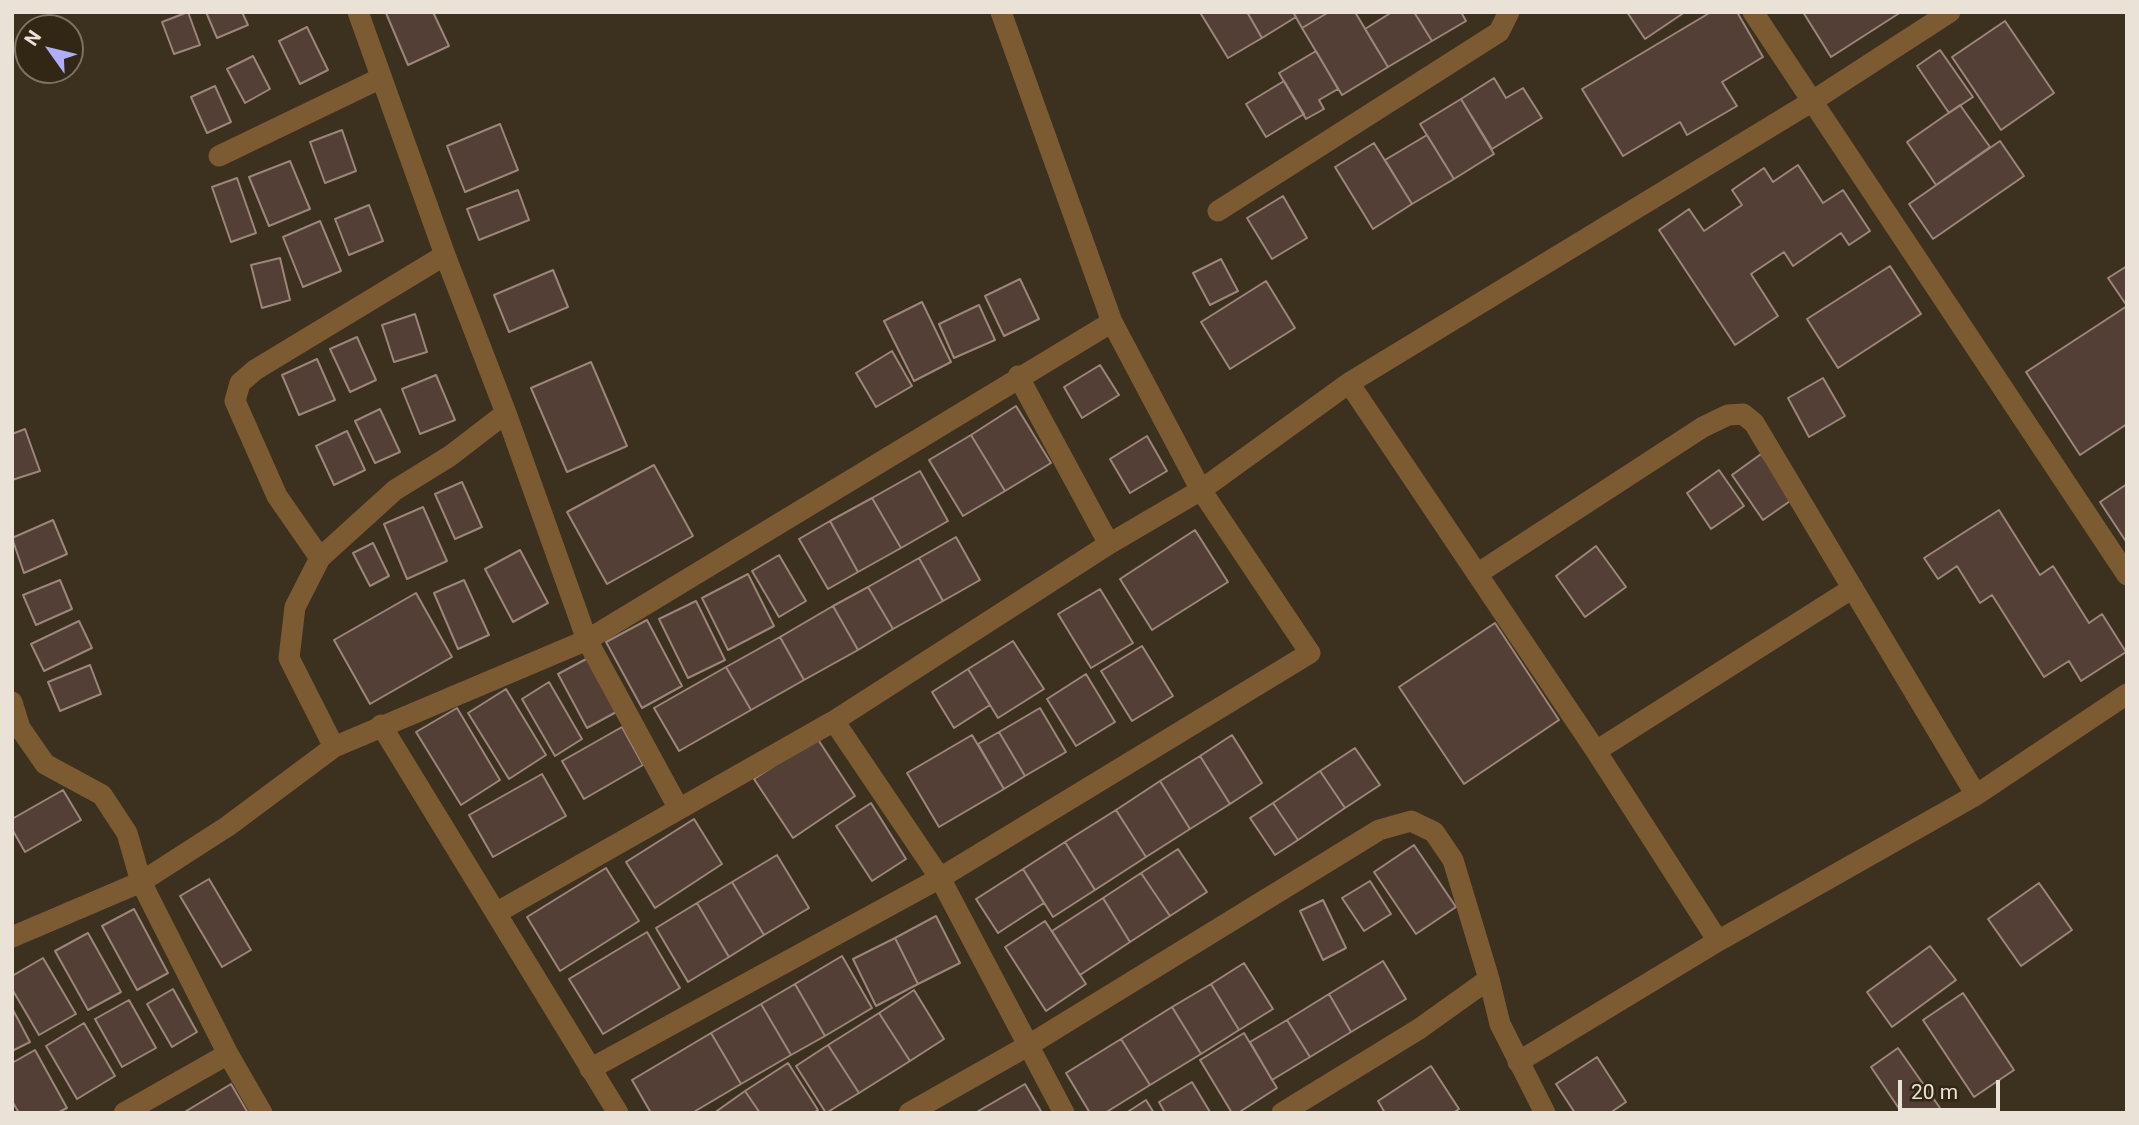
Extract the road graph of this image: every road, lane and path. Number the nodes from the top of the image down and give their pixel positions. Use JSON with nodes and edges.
{"nodes":[{"id":1,"x":358,"y":12,"type":"edge"},
{"id":2,"x":1001,"y":12,"type":"edge"},
{"id":3,"x":1509,"y":12,"type":"edge"},
{"id":4,"x":1753,"y":12,"type":"edge"},
{"id":5,"x":1950,"y":12,"type":"edge"},
{"id":6,"x":381,"y":78,"type":"junction"},
{"id":7,"x":1811,"y":103,"type":"junction"},
{"id":8,"x":219,"y":156,"type":"dead end"},
{"id":9,"x":1219,"y":211,"type":"dead end"},
{"id":10,"x":445,"y":255,"type":"junction"},
{"id":11,"x":1112,"y":322,"type":"junction"},
{"id":12,"x":1018,"y":376,"type":"junction"},
{"id":13,"x":1349,"y":383,"type":"junction"},
{"id":14,"x":506,"y":413,"type":"junction"},
{"id":15,"x":1201,"y":490,"type":"junction"},
{"id":16,"x":1109,"y":544,"type":"junction"},
{"id":17,"x":320,"y":558,"type":"junction"},
{"id":18,"x":1477,"y":573,"type":"junction"},
{"id":19,"x":2127,"y":575,"type":"edge"},
{"id":20,"x":1853,"y":589,"type":"junction"},
{"id":21,"x":587,"y":640,"type":"junction"},
{"id":22,"x":2127,"y":694,"type":"edge"},
{"id":23,"x":12,"y":702,"type":"edge"},
{"id":24,"x":834,"y":721,"type":"junction"},
{"id":25,"x":381,"y":725,"type":"junction"},
{"id":26,"x":334,"y":747,"type":"junction"},
{"id":27,"x":1596,"y":751,"type":"junction"},
{"id":28,"x":1976,"y":795,"type":"junction"},
{"id":29,"x":679,"y":809,"type":"junction"},
{"id":30,"x":940,"y":878,"type":"junction"},
{"id":31,"x":141,"y":882,"type":"junction"},
{"id":32,"x":496,"y":913,"type":"junction"},
{"id":33,"x":12,"y":937,"type":"edge"},
{"id":34,"x":1718,"y":941,"type":"junction"},
{"id":35,"x":1489,"y":979,"type":"junction"},
{"id":36,"x":1029,"y":1045,"type":"junction"},
{"id":37,"x":228,"y":1054,"type":"junction"},
{"id":38,"x":1518,"y":1062,"type":"junction"},
{"id":39,"x":590,"y":1069,"type":"junction"},
{"id":40,"x":124,"y":1113,"type":"edge"},
{"id":41,"x":262,"y":1113,"type":"edge"},
{"id":42,"x":618,"y":1113,"type":"edge"},
{"id":43,"x":909,"y":1113,"type":"edge"},
{"id":44,"x":1065,"y":1113,"type":"edge"},
{"id":45,"x":1282,"y":1113,"type":"edge"},
{"id":46,"x":1545,"y":1113,"type":"edge"}],
"edges":[{"from":1,"to":6,"type":"street"},
{"from":2,"to":11,"type":"street"},
{"from":3,"to":9,"type":"street"},
{"from":4,"to":7,"type":"street"},
{"from":5,"to":7,"type":"street"},
{"from":6,"to":8,"type":"street"},
{"from":6,"to":10,"type":"street"},
{"from":7,"to":13,"type":"street"},
{"from":7,"to":19,"type":"street"},
{"from":10,"to":14,"type":"street"},
{"from":10,"to":17,"type":"street"},
{"from":11,"to":12,"type":"street"},
{"from":11,"to":15,"type":"street"},
{"from":12,"to":16,"type":"street"},
{"from":12,"to":21,"type":"street"},
{"from":13,"to":15,"type":"street"},
{"from":13,"to":18,"type":"street"},
{"from":14,"to":17,"type":"street"},
{"from":14,"to":21,"type":"street"},
{"from":15,"to":16,"type":"street"},
{"from":15,"to":30,"type":"street"},
{"from":16,"to":24,"type":"street"},
{"from":17,"to":26,"type":"street"},
{"from":18,"to":20,"type":"street"},
{"from":18,"to":27,"type":"street"},
{"from":20,"to":27,"type":"street"},
{"from":20,"to":28,"type":"street"},
{"from":21,"to":25,"type":"street"},
{"from":21,"to":29,"type":"street"},
{"from":22,"to":28,"type":"street"},
{"from":23,"to":31,"type":"street"},
{"from":24,"to":29,"type":"street"},
{"from":24,"to":30,"type":"street"},
{"from":25,"to":26,"type":"street"},
{"from":25,"to":32,"type":"street"},
{"from":26,"to":31,"type":"street"},
{"from":27,"to":34,"type":"street"},
{"from":28,"to":34,"type":"street"},
{"from":29,"to":32,"type":"street"},
{"from":30,"to":36,"type":"street"},
{"from":30,"to":39,"type":"street"},
{"from":31,"to":33,"type":"street"},
{"from":31,"to":37,"type":"street"},
{"from":32,"to":39,"type":"street"},
{"from":34,"to":38,"type":"street"},
{"from":35,"to":36,"type":"street"},
{"from":35,"to":38,"type":"street"},
{"from":35,"to":45,"type":"street"},
{"from":36,"to":43,"type":"street"},
{"from":36,"to":44,"type":"street"},
{"from":37,"to":40,"type":"street"},
{"from":37,"to":41,"type":"street"},
{"from":38,"to":46,"type":"street"},
{"from":39,"to":42,"type":"street"}]}
